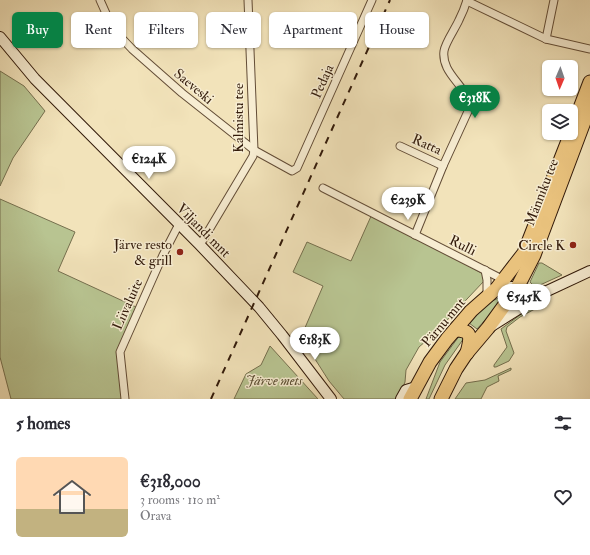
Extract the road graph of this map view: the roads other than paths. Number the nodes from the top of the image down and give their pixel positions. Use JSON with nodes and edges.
{"nodes":[{"id":1,"x":100,"y":0,"type":"edge"},
{"id":2,"x":248,"y":0,"type":"edge"},
{"id":3,"x":372,"y":0,"type":"edge"},
{"id":4,"x":467,"y":0,"type":"edge"},
{"id":5,"x":554,"y":0,"type":"edge"},
{"id":6,"x":0,"y":37,"type":"edge"},
{"id":7,"x":546,"y":39,"type":"junction"},
{"id":8,"x":590,"y":49,"type":"edge"},
{"id":9,"x":590,"y":82,"type":"edge"},
{"id":10,"x":590,"y":106,"type":"edge"},
{"id":11,"x":578,"y":114,"type":"edge"},
{"id":12,"x":568,"y":140,"type":"edge"},
{"id":13,"x":400,"y":146,"type":"dead end"},
{"id":14,"x":254,"y":150,"type":"junction"},
{"id":15,"x":443,"y":166,"type":"junction"},
{"id":16,"x":292,"y":171,"type":"joint"},
{"id":17,"x":323,"y":188,"type":"dead end"},
{"id":18,"x":179,"y":224,"type":"junction"},
{"id":19,"x":415,"y":235,"type":"junction"},
{"id":20,"x":200,"y":246,"type":"junction"},
{"id":21,"x":485,"y":270,"type":"junction"},
{"id":22,"x":590,"y":271,"type":"edge"},
{"id":23,"x":507,"y":286,"type":"junction"},
{"id":24,"x":547,"y":291,"type":"junction"},
{"id":25,"x":487,"y":297,"type":"junction"},
{"id":26,"x":488,"y":328,"type":"junction"},
{"id":27,"x":455,"y":330,"type":"junction"},
{"id":28,"x":466,"y":354,"type":"junction"},
{"id":29,"x":416,"y":387,"type":"junction"},
{"id":30,"x":125,"y":399,"type":"edge"},
{"id":31,"x":331,"y":399,"type":"edge"},
{"id":32,"x":401,"y":399,"type":"edge"},
{"id":33,"x":410,"y":399,"type":"edge"},
{"id":34,"x":441,"y":399,"type":"edge"}],
"edges":[{"from":1,"to":14,"type":"street","name":"Saeveski"},
{"from":2,"to":14,"type":"street","name":"Kalmistu tee"},
{"from":3,"to":16,"type":"street","name":"Pedaja"},
{"from":4,"to":7,"type":"street"},
{"from":4,"to":15,"type":"street"},
{"from":5,"to":7,"type":"street"},
{"from":6,"to":18,"type":"main road","name":"Viljandi mnt"},
{"from":7,"to":8,"type":"street"},
{"from":9,"to":11,"type":"highway","name":"Männiku tee"},
{"from":10,"to":23,"type":"highway","name":"Männiku tee"},
{"from":12,"to":23,"type":"highway","name":"Männiku tee"},
{"from":13,"to":15,"type":"street","name":"Ratta"},
{"from":14,"to":16,"type":"street","name":"Saeveski"},
{"from":14,"to":20,"type":"street","name":"Kalmistu tee"},
{"from":15,"to":19,"type":"street"},
{"from":17,"to":19,"type":"street","name":"Rulli"},
{"from":18,"to":20,"type":"main road","name":"Viljandi mnt"},
{"from":18,"to":30,"type":"street","name":"Liivaluite"},
{"from":19,"to":21,"type":"street","name":"Rulli"},
{"from":20,"to":31,"type":"main road","name":"Viljandi mnt"},
{"from":21,"to":23,"type":"street","name":"Rulli"},
{"from":21,"to":25,"type":"street","name":"Rulli"},
{"from":22,"to":24,"type":"main road"},
{"from":23,"to":24,"type":"main road"},
{"from":23,"to":25,"type":"highway","name":"Pärnu mnt"},
{"from":23,"to":26,"type":"highway"},
{"from":24,"to":26,"type":"main road"},
{"from":25,"to":27,"type":"highway","name":"Pärnu mnt"},
{"from":26,"to":28,"type":"highway"},
{"from":27,"to":28,"type":"highway"},
{"from":27,"to":29,"type":"highway","name":"Pärnu mnt"},
{"from":28,"to":34,"type":"highway"},
{"from":29,"to":32,"type":"main road"},
{"from":29,"to":33,"type":"highway","name":"Pärnu mnt"}]}
